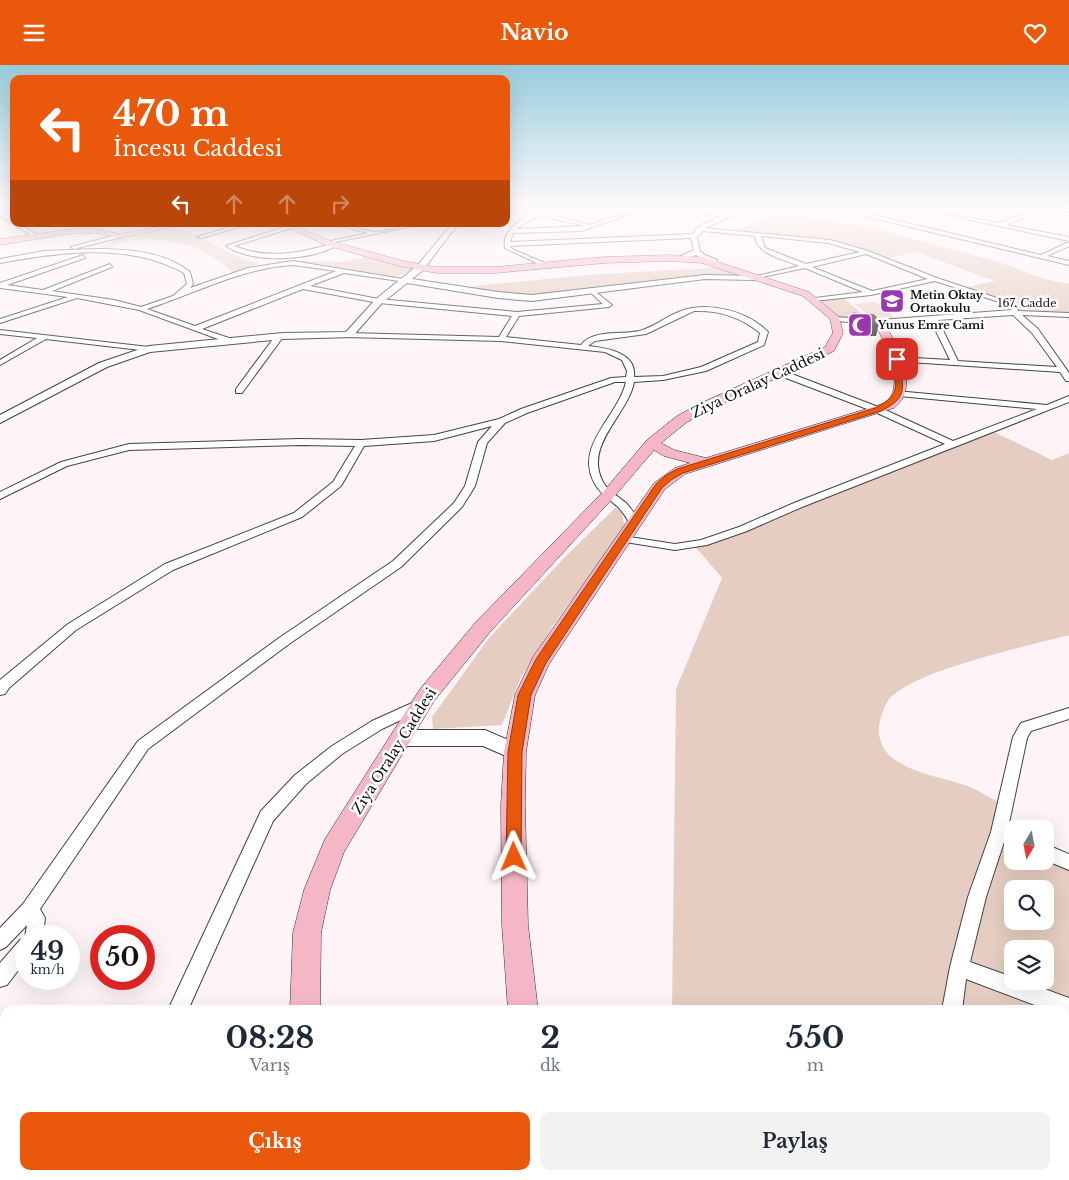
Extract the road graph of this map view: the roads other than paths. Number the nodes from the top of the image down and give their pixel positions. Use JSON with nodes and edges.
{"nodes":[{"id":1,"x":78,"y":259,"type":"edge"},
{"id":2,"x":159,"y":259,"type":"edge"},
{"id":3,"x":387,"y":259,"type":"edge"},
{"id":4,"x":427,"y":259,"type":"edge"},
{"id":5,"x":531,"y":259,"type":"edge"},
{"id":6,"x":641,"y":259,"type":"edge"},
{"id":7,"x":689,"y":259,"type":"edge"},
{"id":8,"x":707,"y":259,"type":"edge"},
{"id":9,"x":788,"y":259,"type":"edge"},
{"id":10,"x":832,"y":259,"type":"edge"},
{"id":11,"x":884,"y":259,"type":"edge"},
{"id":12,"x":1054,"y":259,"type":"edge"},
{"id":13,"x":714,"y":262,"type":"junction"},
{"id":14,"x":1069,"y":263,"type":"edge"},
{"id":15,"x":545,"y":265,"type":"junction"},
{"id":16,"x":803,"y":265,"type":"junction"},
{"id":17,"x":110,"y":266,"type":"dead end"},
{"id":18,"x":420,"y":268,"type":"junction"},
{"id":19,"x":345,"y":270,"type":"junction"},
{"id":20,"x":754,"y":278,"type":"junction"},
{"id":21,"x":935,"y":279,"type":"junction"},
{"id":22,"x":406,"y":280,"type":"junction"},
{"id":23,"x":0,"y":286,"type":"edge"},
{"id":24,"x":305,"y":287,"type":"junction"},
{"id":25,"x":591,"y":290,"type":"junction"},
{"id":26,"x":43,"y":292,"type":"junction"},
{"id":27,"x":871,"y":293,"type":"junction"},
{"id":28,"x":181,"y":294,"type":"junction"},
{"id":29,"x":77,"y":297,"type":"junction"},
{"id":30,"x":815,"y":300,"type":"junction"},
{"id":31,"x":379,"y":301,"type":"junction"},
{"id":32,"x":141,"y":309,"type":"junction"},
{"id":33,"x":1015,"y":313,"type":"junction"},
{"id":34,"x":517,"y":314,"type":"junction"},
{"id":35,"x":1069,"y":315,"type":"edge"},
{"id":36,"x":835,"y":319,"type":"junction"},
{"id":37,"x":934,"y":319,"type":"junction"},
{"id":38,"x":0,"y":321,"type":"edge"},
{"id":39,"x":879,"y":322,"type":"junction"},
{"id":40,"x":194,"y":329,"type":"junction"},
{"id":41,"x":0,"y":332,"type":"edge"},
{"id":42,"x":349,"y":335,"type":"junction"},
{"id":43,"x":279,"y":337,"type":"junction"},
{"id":44,"x":42,"y":338,"type":"junction"},
{"id":45,"x":501,"y":339,"type":"junction"},
{"id":46,"x":229,"y":341,"type":"junction"},
{"id":47,"x":583,"y":347,"type":"junction"},
{"id":48,"x":149,"y":349,"type":"junction"},
{"id":49,"x":897,"y":359,"type":"junction"},
{"id":50,"x":0,"y":363,"type":"edge"},
{"id":51,"x":955,"y":363,"type":"junction"},
{"id":52,"x":1062,"y":370,"type":"junction"},
{"id":53,"x":781,"y":373,"type":"junction"},
{"id":54,"x":633,"y":378,"type":"junction"},
{"id":55,"x":1069,"y":379,"type":"edge"},
{"id":56,"x":239,"y":391,"type":"dead end"},
{"id":57,"x":899,"y":393,"type":"junction"},
{"id":58,"x":1069,"y":399,"type":"edge"},
{"id":59,"x":1051,"y":407,"type":"junction"},
{"id":60,"x":878,"y":409,"type":"junction"},
{"id":61,"x":0,"y":420,"type":"edge"},
{"id":62,"x":502,"y":421,"type":"junction"},
{"id":63,"x":361,"y":443,"type":"junction"},
{"id":64,"x":652,"y":443,"type":"junction"},
{"id":65,"x":954,"y":445,"type":"junction"},
{"id":66,"x":706,"y":463,"type":"junction"},
{"id":67,"x":608,"y":495,"type":"junction"},
{"id":68,"x":0,"y":496,"type":"edge"},
{"id":69,"x":634,"y":522,"type":"junction"},
{"id":70,"x":623,"y":539,"type":"junction"},
{"id":71,"x":0,"y":690,"type":"edge"},
{"id":72,"x":422,"y":704,"type":"junction"},
{"id":73,"x":1069,"y":713,"type":"edge"},
{"id":74,"x":400,"y":738,"type":"junction"},
{"id":75,"x":515,"y":752,"type":"junction"},
{"id":76,"x":1008,"y":820,"type":"edge"},
{"id":77,"x":1004,"y":839,"type":"edge"},
{"id":78,"x":1054,"y":856,"type":"edge"},
{"id":79,"x":1069,"y":862,"type":"edge"},
{"id":80,"x":29,"y":910,"type":"junction"},
{"id":81,"x":36,"y":925,"type":"edge"},
{"id":82,"x":0,"y":941,"type":"edge"},
{"id":83,"x":15,"y":960,"type":"edge"},
{"id":84,"x":959,"y":967,"type":"junction"},
{"id":85,"x":0,"y":978,"type":"edge"},
{"id":86,"x":180,"y":1005,"type":"edge"},
{"id":87,"x":305,"y":1005,"type":"edge"},
{"id":88,"x":523,"y":1005,"type":"edge"},
{"id":89,"x":953,"y":1005,"type":"edge"},
{"id":90,"x":1061,"y":1005,"type":"edge"}],
"edges":[{"from":1,"to":23,"type":"street"},
{"from":2,"to":28,"type":"street"},
{"from":3,"to":18,"type":"main road"},
{"from":4,"to":18,"type":"street"},
{"from":5,"to":15,"type":"street"},
{"from":6,"to":15,"type":"main road"},
{"from":7,"to":13,"type":"main road"},
{"from":8,"to":13,"type":"street"},
{"from":9,"to":16,"type":"street"},
{"from":10,"to":16,"type":"street"},
{"from":11,"to":21,"type":"street"},
{"from":12,"to":14,"type":"street"},
{"from":13,"to":20,"type":"main road"},
{"from":15,"to":18,"type":"main road"},
{"from":16,"to":20,"type":"street"},
{"from":16,"to":27,"type":"street"},
{"from":17,"to":26,"type":"street"},
{"from":18,"to":22,"type":"street"},
{"from":19,"to":22,"type":"street"},
{"from":19,"to":24,"type":"street"},
{"from":19,"to":28,"type":"street"},
{"from":20,"to":25,"type":"street"},
{"from":20,"to":30,"type":"main road"},
{"from":21,"to":27,"type":"street"},
{"from":21,"to":33,"type":"street"},
{"from":22,"to":25,"type":"street"},
{"from":22,"to":31,"type":"street"},
{"from":23,"to":26,"type":"street"},
{"from":24,"to":31,"type":"street"},
{"from":24,"to":40,"type":"street"},
{"from":25,"to":34,"type":"street"},
{"from":26,"to":29,"type":"street"},
{"from":27,"to":30,"type":"street"},
{"from":28,"to":32,"type":"street"},
{"from":29,"to":32,"type":"street"},
{"from":29,"to":38,"type":"street"},
{"from":30,"to":36,"type":"main road"},
{"from":31,"to":34,"type":"street"},
{"from":31,"to":42,"type":"street"},
{"from":32,"to":40,"type":"street"},
{"from":33,"to":35,"type":"street","name":"167. Cadde"},
{"from":33,"to":37,"type":"street","name":"167. Cadde"},
{"from":33,"to":52,"type":"street"},
{"from":34,"to":45,"type":"street"},
{"from":36,"to":39,"type":"street","name":"167. Cadde"},
{"from":36,"to":53,"type":"main road","name":"Ziya Oralay Caddesi"},
{"from":37,"to":39,"type":"street","name":"167. Cadde"},
{"from":37,"to":51,"type":"street"},
{"from":39,"to":49,"type":"main road"},
{"from":40,"to":46,"type":"street"},
{"from":41,"to":44,"type":"street"},
{"from":42,"to":43,"type":"street"},
{"from":42,"to":45,"type":"street"},
{"from":43,"to":46,"type":"street"},
{"from":43,"to":56,"type":"street"},
{"from":44,"to":48,"type":"street"},
{"from":44,"to":50,"type":"street"},
{"from":45,"to":47,"type":"street"},
{"from":46,"to":48,"type":"street"},
{"from":47,"to":54,"type":"street"},
{"from":47,"to":54,"type":"street"},
{"from":48,"to":61,"type":"street"},
{"from":49,"to":51,"type":"street"},
{"from":49,"to":57,"type":"main road"},
{"from":51,"to":52,"type":"street"},
{"from":52,"to":55,"type":"street"},
{"from":53,"to":60,"type":"street"},
{"from":53,"to":64,"type":"main road","name":"Ziya Oralay Caddesi"},
{"from":54,"to":62,"type":"street"},
{"from":54,"to":67,"type":"street"},
{"from":57,"to":59,"type":"street"},
{"from":57,"to":60,"type":"main road"},
{"from":58,"to":59,"type":"street"},
{"from":59,"to":65,"type":"street"},
{"from":60,"to":65,"type":"street"},
{"from":60,"to":66,"type":"main road"},
{"from":62,"to":63,"type":"street"},
{"from":62,"to":80,"type":"street"},
{"from":63,"to":68,"type":"street"},
{"from":63,"to":71,"type":"street"},
{"from":64,"to":66,"type":"main road"},
{"from":64,"to":67,"type":"main road","name":"Ziya Oralay Caddesi"},
{"from":65,"to":70,"type":"street"},
{"from":66,"to":69,"type":"main road"},
{"from":67,"to":69,"type":"street"},
{"from":67,"to":72,"type":"main road","name":"Ziya Oralay Caddesi"},
{"from":69,"to":70,"type":"main road"},
{"from":70,"to":75,"type":"main road"},
{"from":72,"to":74,"type":"main road","name":"Ziya Oralay Caddesi"},
{"from":72,"to":86,"type":"street"},
{"from":73,"to":76,"type":"street"},
{"from":74,"to":75,"type":"street"},
{"from":74,"to":87,"type":"main road","name":"Ziya Oralay Caddesi"},
{"from":75,"to":88,"type":"main road"},
{"from":77,"to":84,"type":"street"},
{"from":78,"to":79,"type":"street"},
{"from":80,"to":81,"type":"street"},
{"from":80,"to":82,"type":"street"},
{"from":83,"to":85,"type":"street"},
{"from":84,"to":89,"type":"street"},
{"from":84,"to":90,"type":"street"}]}
